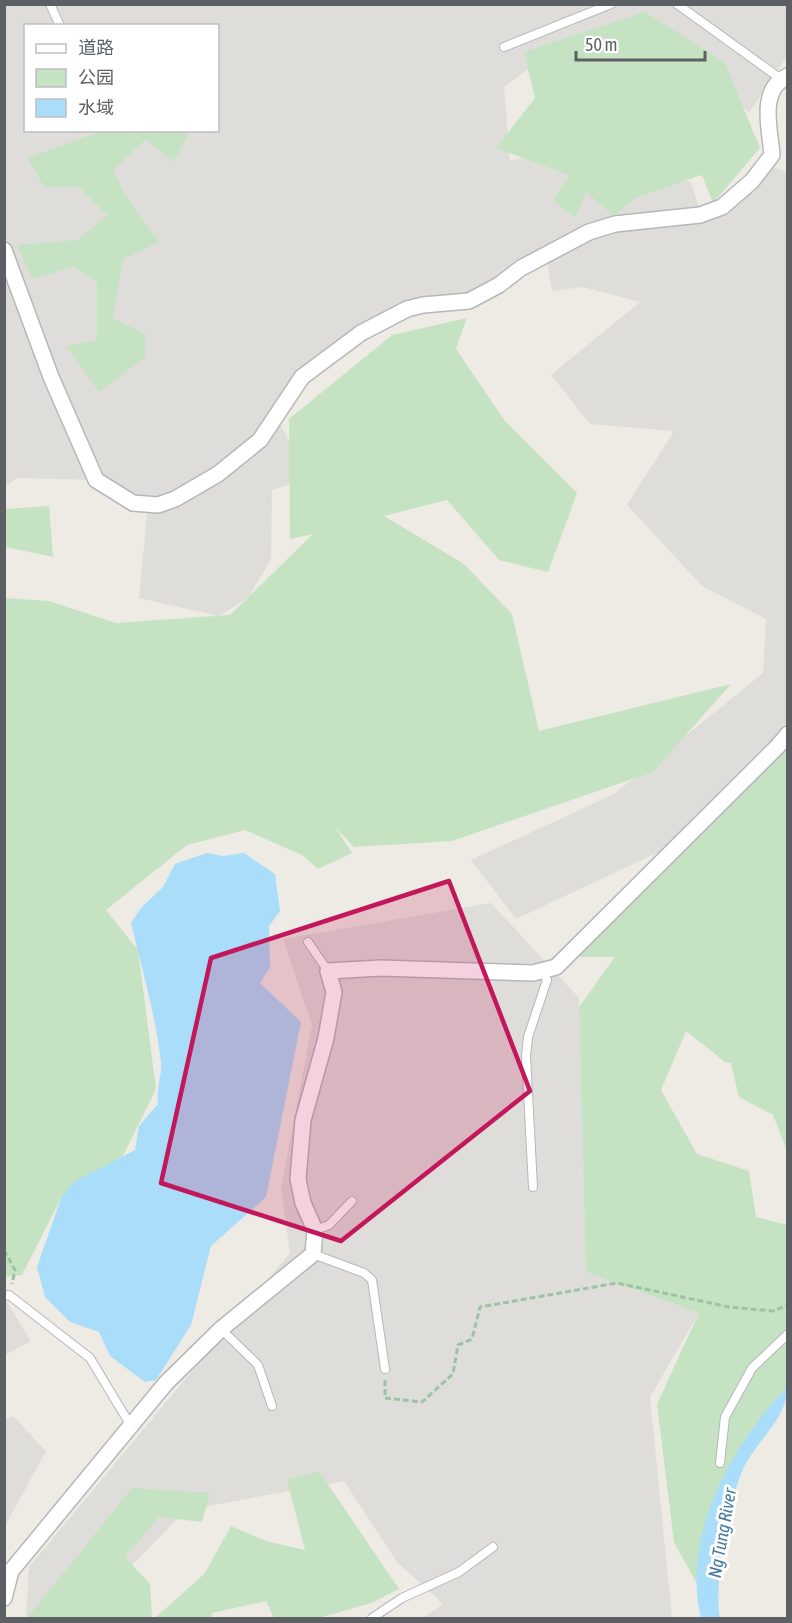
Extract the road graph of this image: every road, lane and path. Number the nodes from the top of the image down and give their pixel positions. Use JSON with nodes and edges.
{"nodes":[{"id":1,"x":50,"y":4,"type":"edge"},
{"id":2,"x":612,"y":4,"type":"edge"},
{"id":3,"x":677,"y":4,"type":"edge"},
{"id":4,"x":59,"y":24,"type":"edge"},
{"id":5,"x":504,"y":47,"type":"dead end"},
{"id":6,"x":784,"y":77,"type":"edge"},
{"id":7,"x":772,"y":155,"type":"junction"},
{"id":8,"x":788,"y":161,"type":"edge"},
{"id":9,"x":4,"y":250,"type":"edge"},
{"id":10,"x":784,"y":741,"type":"edge"},
{"id":11,"x":308,"y":942,"type":"dead end"},
{"id":12,"x":328,"y":971,"type":"junction"},
{"id":13,"x":544,"y":972,"type":"junction"},
{"id":14,"x":533,"y":1187,"type":"dead end"},
{"id":15,"x":352,"y":1202,"type":"dead end"},
{"id":16,"x":315,"y":1230,"type":"junction"},
{"id":17,"x":4,"y":1250,"type":"edge"},
{"id":18,"x":313,"y":1254,"type":"junction"},
{"id":19,"x":7,"y":1295,"type":"edge"},
{"id":20,"x":788,"y":1305,"type":"edge"},
{"id":21,"x":221,"y":1329,"type":"junction"},
{"id":22,"x":788,"y":1334,"type":"edge"},
{"id":23,"x":385,"y":1369,"type":"joint"},
{"id":24,"x":272,"y":1406,"type":"dead end"},
{"id":25,"x":131,"y":1426,"type":"junction"},
{"id":26,"x":720,"y":1463,"type":"dead end"},
{"id":27,"x":493,"y":1547,"type":"dead end"},
{"id":28,"x":4,"y":1598,"type":"edge"},
{"id":29,"x":372,"y":1618,"type":"edge"}],
"edges":[{"from":1,"to":4,"type":"lane"},
{"from":2,"to":5,"type":"lane"},
{"from":3,"to":6,"type":"lane"},
{"from":6,"to":7,"type":"street"},
{"from":7,"to":8,"type":"street"},
{"from":7,"to":9,"type":"street"},
{"from":10,"to":13,"type":"street"},
{"from":11,"to":12,"type":"lane"},
{"from":12,"to":13,"type":"street"},
{"from":12,"to":16,"type":"street"},
{"from":13,"to":14,"type":"lane"},
{"from":15,"to":16,"type":"lane"},
{"from":16,"to":18,"type":"street"},
{"from":17,"to":19,"type":"path"},
{"from":18,"to":21,"type":"street"},
{"from":18,"to":23,"type":"lane"},
{"from":19,"to":25,"type":"lane"},
{"from":20,"to":23,"type":"path"},
{"from":21,"to":24,"type":"lane"},
{"from":21,"to":25,"type":"street"},
{"from":22,"to":26,"type":"lane"},
{"from":25,"to":28,"type":"street"},
{"from":27,"to":29,"type":"lane"}]}
